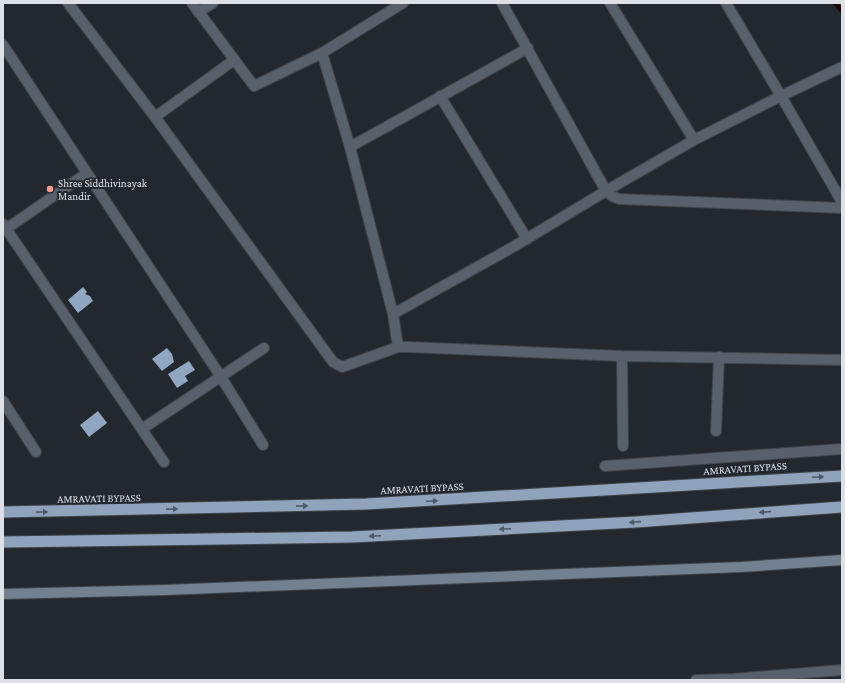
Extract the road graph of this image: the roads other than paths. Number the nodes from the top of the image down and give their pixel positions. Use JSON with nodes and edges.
{"nodes":[{"id":1,"x":68,"y":3,"type":"edge"},
{"id":2,"x":192,"y":3,"type":"edge"},
{"id":3,"x":213,"y":3,"type":"edge"},
{"id":4,"x":502,"y":3,"type":"edge"},
{"id":5,"x":610,"y":3,"type":"edge"},
{"id":6,"x":726,"y":3,"type":"edge"},
{"id":7,"x":401,"y":4,"type":"edge"},
{"id":8,"x":198,"y":12,"type":"junction"},
{"id":9,"x":3,"y":45,"type":"edge"},
{"id":10,"x":528,"y":48,"type":"junction"},
{"id":11,"x":322,"y":53,"type":"junction"},
{"id":12,"x":234,"y":60,"type":"junction"},
{"id":13,"x":842,"y":67,"type":"edge"},
{"id":14,"x":440,"y":96,"type":"junction"},
{"id":15,"x":782,"y":96,"type":"junction"},
{"id":16,"x":155,"y":117,"type":"junction"},
{"id":17,"x":694,"y":140,"type":"junction"},
{"id":18,"x":350,"y":146,"type":"junction"},
{"id":19,"x":87,"y":173,"type":"junction"},
{"id":20,"x":606,"y":190,"type":"junction"},
{"id":21,"x":842,"y":202,"type":"edge"},
{"id":22,"x":842,"y":208,"type":"edge"},
{"id":23,"x":5,"y":227,"type":"edge"},
{"id":24,"x":527,"y":239,"type":"junction"},
{"id":25,"x":392,"y":314,"type":"junction"},
{"id":26,"x":398,"y":347,"type":"junction"},
{"id":27,"x":264,"y":348,"type":"dead end"},
{"id":28,"x":622,"y":356,"type":"junction"},
{"id":29,"x":719,"y":357,"type":"junction"},
{"id":30,"x":842,"y":360,"type":"edge"},
{"id":31,"x":221,"y":377,"type":"junction"},
{"id":32,"x":3,"y":401,"type":"edge"},
{"id":33,"x":142,"y":429,"type":"junction"},
{"id":34,"x":716,"y":431,"type":"dead end"},
{"id":35,"x":263,"y":445,"type":"dead end"},
{"id":36,"x":623,"y":446,"type":"dead end"},
{"id":37,"x":842,"y":448,"type":"edge"},
{"id":38,"x":36,"y":452,"type":"dead end"},
{"id":39,"x":164,"y":462,"type":"dead end"},
{"id":40,"x":605,"y":466,"type":"dead end"},
{"id":41,"x":842,"y":476,"type":"edge"},
{"id":42,"x":842,"y":507,"type":"edge"},
{"id":43,"x":3,"y":512,"type":"edge"},
{"id":44,"x":3,"y":542,"type":"edge"},
{"id":45,"x":842,"y":560,"type":"edge"},
{"id":46,"x":3,"y":594,"type":"edge"},
{"id":47,"x":842,"y":670,"type":"edge"},
{"id":48,"x":696,"y":680,"type":"edge"}],
"edges":[{"from":1,"to":16,"type":"street"},
{"from":2,"to":8,"type":"street"},
{"from":3,"to":8,"type":"street"},
{"from":4,"to":10,"type":"street"},
{"from":5,"to":17,"type":"street"},
{"from":6,"to":15,"type":"street"},
{"from":7,"to":11,"type":"street"},
{"from":8,"to":12,"type":"street"},
{"from":9,"to":19,"type":"street"},
{"from":10,"to":14,"type":"street"},
{"from":10,"to":20,"type":"street"},
{"from":11,"to":12,"type":"street"},
{"from":11,"to":18,"type":"street"},
{"from":12,"to":16,"type":"street"},
{"from":13,"to":15,"type":"street"},
{"from":14,"to":18,"type":"street"},
{"from":14,"to":24,"type":"street"},
{"from":15,"to":17,"type":"street"},
{"from":15,"to":21,"type":"street"},
{"from":16,"to":26,"type":"street"},
{"from":17,"to":20,"type":"street"},
{"from":18,"to":25,"type":"street"},
{"from":19,"to":23,"type":"street"},
{"from":19,"to":31,"type":"street"},
{"from":20,"to":22,"type":"street"},
{"from":20,"to":24,"type":"street"},
{"from":23,"to":33,"type":"street"},
{"from":24,"to":25,"type":"street"},
{"from":25,"to":26,"type":"street"},
{"from":26,"to":28,"type":"street"},
{"from":27,"to":31,"type":"street"},
{"from":28,"to":29,"type":"street"},
{"from":28,"to":36,"type":"street"},
{"from":29,"to":30,"type":"street"},
{"from":29,"to":34,"type":"street"},
{"from":31,"to":33,"type":"street"},
{"from":31,"to":35,"type":"street"},
{"from":32,"to":38,"type":"street"},
{"from":33,"to":39,"type":"street"},
{"from":37,"to":40,"type":"street"},
{"from":43,"to":41,"type":"highway","name":"AMRAVATI BYPASS","one_way":true},
{"from":42,"to":44,"type":"highway","one_way":true},
{"from":45,"to":46,"type":"main road"},
{"from":47,"to":48,"type":"street"}]}
